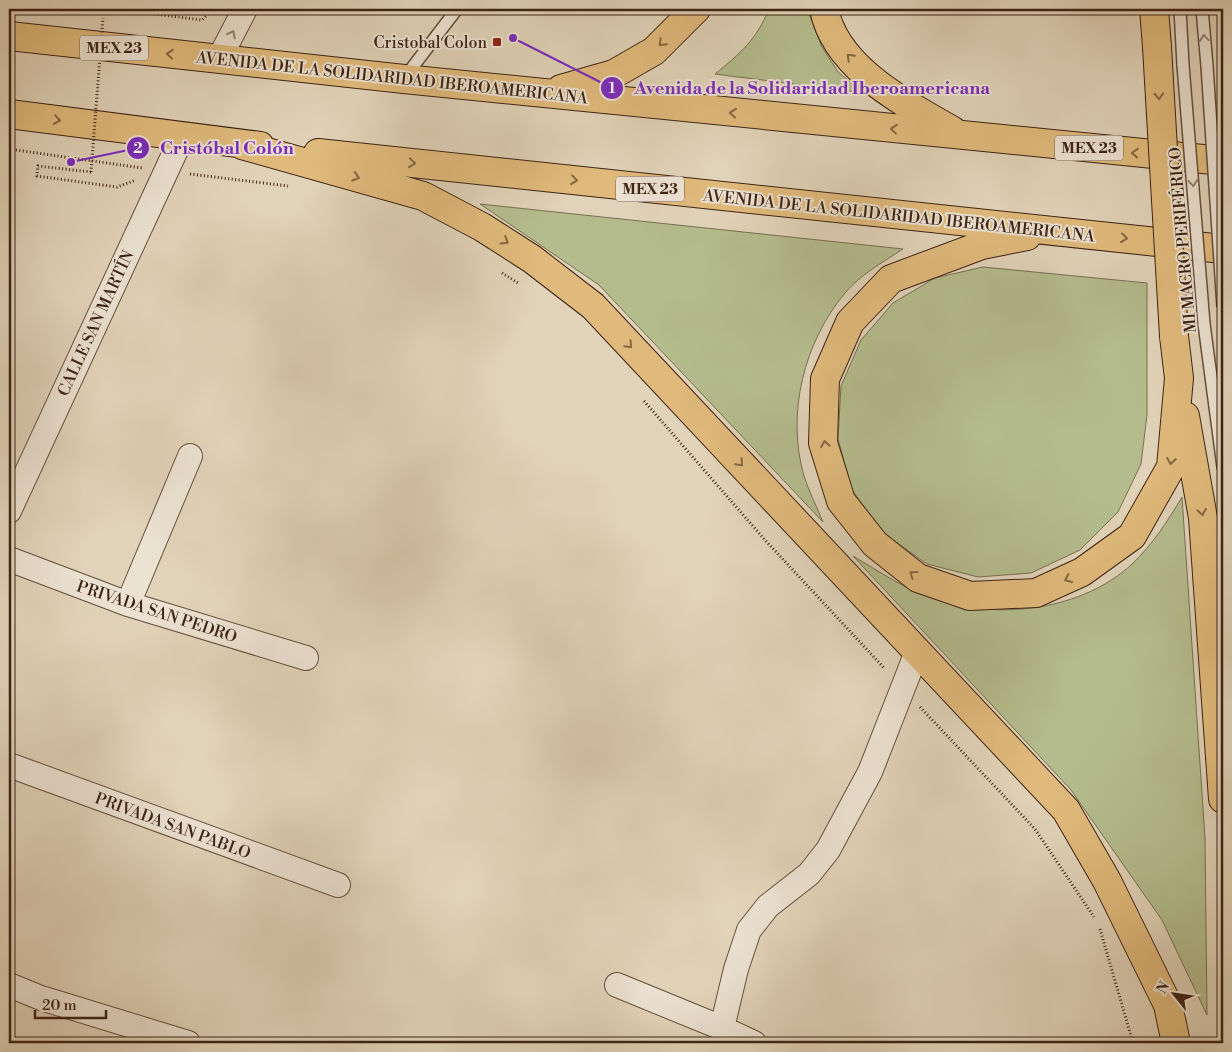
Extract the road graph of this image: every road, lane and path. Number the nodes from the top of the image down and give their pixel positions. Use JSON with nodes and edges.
{"nodes":[{"id":1,"x":21,"y":9,"type":"edge"},
{"id":2,"x":116,"y":9,"type":"edge"},
{"id":3,"x":213,"y":9,"type":"edge"},
{"id":4,"x":245,"y":9,"type":"edge"},
{"id":5,"x":457,"y":9,"type":"edge"},
{"id":6,"x":696,"y":9,"type":"edge"},
{"id":7,"x":824,"y":9,"type":"edge"},
{"id":8,"x":1154,"y":9,"type":"edge"},
{"id":9,"x":1180,"y":9,"type":"edge"},
{"id":10,"x":1202,"y":9,"type":"edge"},
{"id":11,"x":66,"y":14,"type":"dead end"},
{"id":12,"x":94,"y":17,"type":"dead end"},
{"id":13,"x":9,"y":36,"type":"edge"},
{"id":14,"x":218,"y":59,"type":"junction"},
{"id":15,"x":404,"y":79,"type":"junction"},
{"id":16,"x":547,"y":93,"type":"junction"},
{"id":17,"x":9,"y":114,"type":"edge"},
{"id":18,"x":960,"y":136,"type":"junction"},
{"id":19,"x":182,"y":137,"type":"junction"},
{"id":20,"x":242,"y":144,"type":"junction"},
{"id":21,"x":9,"y":149,"type":"edge"},
{"id":22,"x":1223,"y":161,"type":"edge"},
{"id":23,"x":165,"y":171,"type":"junction"},
{"id":24,"x":117,"y":187,"type":"dead end"},
{"id":25,"x":297,"y":189,"type":"dead end"},
{"id":26,"x":1058,"y":230,"type":"junction"},
{"id":27,"x":1223,"y":249,"type":"edge"},
{"id":28,"x":498,"y":270,"type":"dead end"},
{"id":29,"x":522,"y":286,"type":"dead end"},
{"id":30,"x":1223,"y":307,"type":"edge"},
{"id":31,"x":1179,"y":378,"type":"junction"},
{"id":32,"x":642,"y":399,"type":"dead end"},
{"id":33,"x":190,"y":456,"type":"dead end"},
{"id":34,"x":1223,"y":467,"type":"edge"},
{"id":35,"x":9,"y":510,"type":"edge"},
{"id":36,"x":9,"y":559,"type":"edge"},
{"id":37,"x":128,"y":604,"type":"junction"},
{"id":38,"x":918,"y":652,"type":"junction"},
{"id":39,"x":306,"y":658,"type":"dead end"},
{"id":40,"x":904,"y":689,"type":"junction"},
{"id":41,"x":9,"y":765,"type":"edge"},
{"id":42,"x":1223,"y":799,"type":"edge"},
{"id":43,"x":338,"y":885,"type":"dead end"},
{"id":44,"x":9,"y":985,"type":"edge"},
{"id":45,"x":617,"y":985,"type":"dead end"},
{"id":46,"x":722,"y":1028,"type":"junction"},
{"id":47,"x":188,"y":1043,"type":"edge"},
{"id":48,"x":754,"y":1043,"type":"edge"},
{"id":49,"x":1134,"y":1043,"type":"edge"},
{"id":50,"x":1176,"y":1043,"type":"edge"}],
"edges":[{"from":1,"to":11,"type":"path"},
{"from":2,"to":3,"type":"path"},
{"from":14,"to":4,"type":"street","one_way":true},
{"from":5,"to":15,"type":"lane"},
{"from":6,"to":16,"type":"highway","one_way":true},
{"from":18,"to":7,"type":"highway","one_way":true},
{"from":8,"to":31,"type":"highway","one_way":true,"bridge":true},
{"from":9,"to":34,"type":"lane","name":"MI MACRO PERIFÉRICO","one_way":true,"bridge":true},
{"from":30,"to":10,"type":"lane","one_way":true,"bridge":true},
{"from":12,"to":24,"type":"path","bridge":true},
{"from":14,"to":13,"type":"highway","name":"AVENIDA DE LA SOLIDARIDAD IBEROAMERICANA","number":"MEX 23","one_way":true},
{"from":14,"to":15,"type":"highway","name":"AVENIDA DE LA SOLIDARIDAD IBEROAMERICANA","number":"MEX 23"},
{"from":15,"to":16,"type":"highway","name":"AVENIDA DE LA SOLIDARIDAD IBEROAMERICANA","number":"MEX 23"},
{"from":18,"to":16,"type":"highway","name":"AVENIDA DE LA SOLIDARIDAD IBEROAMERICANA","number":"MEX 23","one_way":true},
{"from":17,"to":19,"type":"highway","name":"AVENIDA DE LA SOLIDARIDAD IBEROAMERICANA","number":"MEX 23","one_way":true},
{"from":22,"to":18,"type":"highway","name":"AVENIDA DE LA SOLIDARIDAD IBEROAMERICANA","number":"MEX 23","one_way":true},
{"from":19,"to":20,"type":"highway","name":"AVENIDA DE LA SOLIDARIDAD IBEROAMERICANA","number":"MEX 23"},
{"from":19,"to":23,"type":"street","name":"CALLE SAN MARTÍN"},
{"from":20,"to":26,"type":"highway","name":"AVENIDA DE LA SOLIDARIDAD IBEROAMERICANA","number":"MEX 23","one_way":true},
{"from":20,"to":38,"type":"highway","one_way":true},
{"from":21,"to":23,"type":"path"},
{"from":23,"to":25,"type":"path"},
{"from":23,"to":35,"type":"street","name":"CALLE SAN MARTÍN"},
{"from":26,"to":27,"type":"highway","name":"AVENIDA DE LA SOLIDARIDAD IBEROAMERICANA","number":"MEX 23","one_way":true},
{"from":31,"to":26,"type":"highway","one_way":true},
{"from":28,"to":29,"type":"path"},
{"from":31,"to":42,"type":"highway","one_way":true},
{"from":32,"to":40,"type":"path"},
{"from":33,"to":37,"type":"street"},
{"from":36,"to":37,"type":"street","name":"PRIVADA SAN PEDRO"},
{"from":37,"to":39,"type":"street","name":"PRIVADA SAN PEDRO"},
{"from":38,"to":40,"type":"street"},
{"from":38,"to":50,"type":"highway"},
{"from":40,"to":46,"type":"street"},
{"from":40,"to":49,"type":"path"},
{"from":41,"to":43,"type":"street","name":"PRIVADA SAN PABLO"},
{"from":44,"to":47,"type":"street"},
{"from":45,"to":46,"type":"street"},
{"from":46,"to":48,"type":"street"}]}
